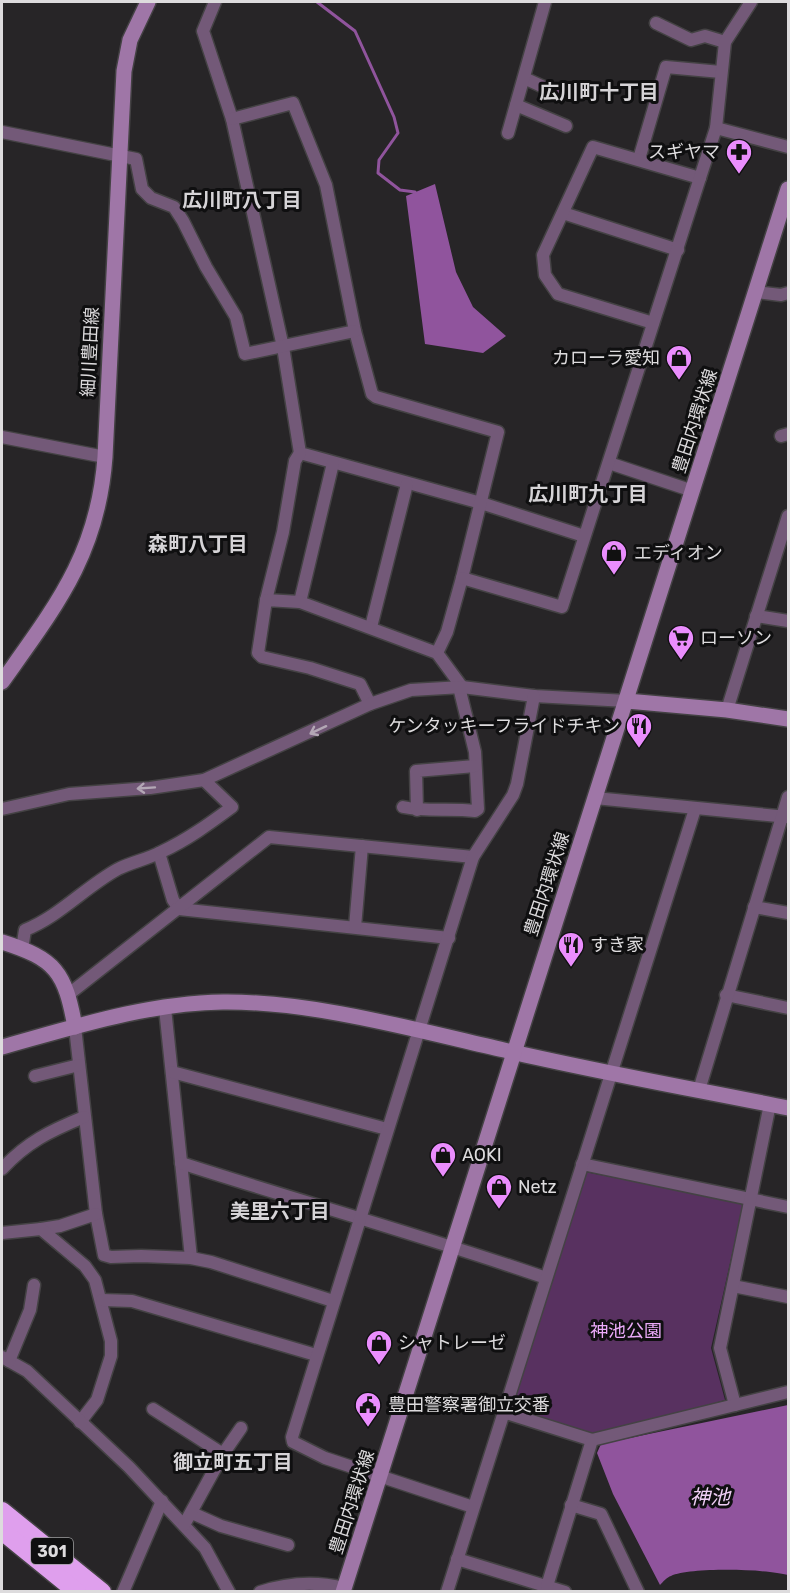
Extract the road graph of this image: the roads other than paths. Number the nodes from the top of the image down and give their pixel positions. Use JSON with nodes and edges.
{"nodes":[{"id":1,"x":148,"y":2,"type":"edge"},
{"id":2,"x":215,"y":2,"type":"edge"},
{"id":3,"x":545,"y":2,"type":"edge"},
{"id":4,"x":751,"y":2,"type":"edge"},
{"id":5,"x":656,"y":23,"type":"dead end"},
{"id":6,"x":724,"y":42,"type":"junction"},
{"id":7,"x":721,"y":72,"type":"junction"},
{"id":8,"x":524,"y":78,"type":"junction"},
{"id":9,"x":559,"y":94,"type":"dead end"},
{"id":10,"x":516,"y":105,"type":"junction"},
{"id":11,"x":232,"y":119,"type":"junction"},
{"id":12,"x":566,"y":126,"type":"dead end"},
{"id":13,"x":716,"y":128,"type":"junction"},
{"id":14,"x":2,"y":132,"type":"edge"},
{"id":15,"x":508,"y":133,"type":"dead end"},
{"id":16,"x":789,"y":147,"type":"edge"},
{"id":17,"x":119,"y":156,"type":"junction"},
{"id":18,"x":639,"y":159,"type":"junction"},
{"id":19,"x":700,"y":178,"type":"junction"},
{"id":20,"x":789,"y":189,"type":"edge"},
{"id":21,"x":563,"y":213,"type":"junction"},
{"id":22,"x":678,"y":250,"type":"junction"},
{"id":23,"x":756,"y":292,"type":"junction"},
{"id":24,"x":789,"y":293,"type":"edge"},
{"id":25,"x":653,"y":323,"type":"junction"},
{"id":26,"x":355,"y":331,"type":"junction"},
{"id":27,"x":283,"y":346,"type":"junction"},
{"id":28,"x":2,"y":437,"type":"edge"},
{"id":29,"x":300,"y":453,"type":"junction"},
{"id":30,"x":105,"y":457,"type":"junction"},
{"id":31,"x":333,"y":463,"type":"junction"},
{"id":32,"x":609,"y":463,"type":"junction"},
{"id":33,"x":407,"y":484,"type":"junction"},
{"id":34,"x":693,"y":491,"type":"junction"},
{"id":35,"x":481,"y":502,"type":"junction"},
{"id":36,"x":789,"y":516,"type":"edge"},
{"id":37,"x":786,"y":534,"type":"edge"},
{"id":38,"x":584,"y":536,"type":"junction"},
{"id":39,"x":462,"y":578,"type":"junction"},
{"id":40,"x":266,"y":600,"type":"junction"},
{"id":41,"x":300,"y":602,"type":"junction"},
{"id":42,"x":756,"y":616,"type":"junction"},
{"id":43,"x":789,"y":621,"type":"edge"},
{"id":44,"x":371,"y":627,"type":"junction"},
{"id":45,"x":437,"y":653,"type":"junction"},
{"id":46,"x":2,"y":682,"type":"edge"},
{"id":47,"x":461,"y":687,"type":"junction"},
{"id":48,"x":534,"y":696,"type":"junction"},
{"id":49,"x":627,"y":701,"type":"junction"},
{"id":50,"x":370,"y":704,"type":"junction"},
{"id":51,"x":727,"y":710,"type":"junction"},
{"id":52,"x":789,"y":719,"type":"edge"},
{"id":53,"x":475,"y":766,"type":"junction"},
{"id":54,"x":204,"y":780,"type":"junction"},
{"id":55,"x":595,"y":798,"type":"junction"},
{"id":56,"x":789,"y":798,"type":"edge"},
{"id":57,"x":403,"y":807,"type":"dead end"},
{"id":58,"x":2,"y":809,"type":"edge"},
{"id":59,"x":695,"y":809,"type":"junction"},
{"id":60,"x":417,"y":810,"type":"junction"},
{"id":61,"x":785,"y":817,"type":"edge"},
{"id":62,"x":362,"y":846,"type":"junction"},
{"id":63,"x":159,"y":853,"type":"junction"},
{"id":64,"x":473,"y":857,"type":"junction"},
{"id":65,"x":754,"y":907,"type":"junction"},
{"id":66,"x":179,"y":909,"type":"junction"},
{"id":67,"x":789,"y":913,"type":"edge"},
{"id":68,"x":355,"y":927,"type":"junction"},
{"id":69,"x":449,"y":938,"type":"junction"},
{"id":70,"x":2,"y":942,"type":"edge"},
{"id":71,"x":22,"y":949,"type":"junction"},
{"id":72,"x":69,"y":993,"type":"junction"},
{"id":73,"x":726,"y":995,"type":"junction"},
{"id":74,"x":165,"y":1008,"type":"junction"},
{"id":75,"x":789,"y":1008,"type":"edge"},
{"id":76,"x":75,"y":1027,"type":"junction"},
{"id":77,"x":420,"y":1031,"type":"junction"},
{"id":78,"x":2,"y":1047,"type":"edge"},
{"id":79,"x":514,"y":1052,"type":"junction"},
{"id":80,"x":79,"y":1065,"type":"junction"},
{"id":81,"x":611,"y":1071,"type":"junction"},
{"id":82,"x":172,"y":1072,"type":"junction"},
{"id":83,"x":35,"y":1077,"type":"dead end"},
{"id":84,"x":699,"y":1090,"type":"junction"},
{"id":85,"x":770,"y":1104,"type":"junction"},
{"id":86,"x":789,"y":1108,"type":"edge"},
{"id":87,"x":84,"y":1117,"type":"junction"},
{"id":88,"x":387,"y":1129,"type":"junction"},
{"id":89,"x":181,"y":1163,"type":"junction"},
{"id":90,"x":582,"y":1164,"type":"junction"},
{"id":91,"x":2,"y":1170,"type":"edge"},
{"id":92,"x":750,"y":1199,"type":"junction"},
{"id":93,"x":789,"y":1206,"type":"edge"},
{"id":94,"x":96,"y":1214,"type":"junction"},
{"id":95,"x":359,"y":1220,"type":"junction"},
{"id":96,"x":41,"y":1229,"type":"junction"},
{"id":97,"x":2,"y":1233,"type":"edge"},
{"id":98,"x":454,"y":1246,"type":"junction"},
{"id":99,"x":191,"y":1258,"type":"junction"},
{"id":100,"x":546,"y":1278,"type":"junction"},
{"id":101,"x":34,"y":1285,"type":"dead end"},
{"id":102,"x":733,"y":1286,"type":"junction"},
{"id":103,"x":789,"y":1297,"type":"edge"},
{"id":104,"x":102,"y":1300,"type":"junction"},
{"id":105,"x":333,"y":1301,"type":"junction"},
{"id":106,"x":316,"y":1355,"type":"junction"},
{"id":107,"x":5,"y":1359,"type":"edge"},
{"id":108,"x":789,"y":1392,"type":"edge"},
{"id":109,"x":735,"y":1405,"type":"junction"},
{"id":110,"x":153,"y":1409,"type":"dead end"},
{"id":111,"x":503,"y":1412,"type":"junction"},
{"id":112,"x":80,"y":1422,"type":"junction"},
{"id":113,"x":241,"y":1428,"type":"dead end"},
{"id":114,"x":592,"y":1440,"type":"junction"},
{"id":115,"x":223,"y":1454,"type":"junction"},
{"id":116,"x":381,"y":1475,"type":"junction"},
{"id":117,"x":162,"y":1501,"type":"junction"},
{"id":118,"x":572,"y":1504,"type":"junction"},
{"id":119,"x":473,"y":1508,"type":"junction"},
{"id":120,"x":2,"y":1510,"type":"edge"},
{"id":121,"x":192,"y":1513,"type":"junction"},
{"id":122,"x":184,"y":1525,"type":"junction"},
{"id":123,"x":2,"y":1531,"type":"edge"},
{"id":124,"x":288,"y":1545,"type":"dead end"},
{"id":125,"x":457,"y":1559,"type":"junction"},
{"id":126,"x":547,"y":1586,"type":"junction"},
{"id":127,"x":343,"y":1590,"type":"edge"},
{"id":128,"x":77,"y":1592,"type":"edge"},
{"id":129,"x":102,"y":1592,"type":"edge"},
{"id":130,"x":123,"y":1592,"type":"edge"},
{"id":131,"x":228,"y":1592,"type":"edge"},
{"id":132,"x":260,"y":1592,"type":"edge"},
{"id":133,"x":447,"y":1592,"type":"edge"},
{"id":134,"x":566,"y":1592,"type":"edge"},
{"id":135,"x":638,"y":1592,"type":"edge"}],
"edges":[{"from":1,"to":17,"type":"street","name":"細川豊田線"},
{"from":2,"to":11,"type":"street"},
{"from":3,"to":8,"type":"street"},
{"from":4,"to":6,"type":"street"},
{"from":5,"to":6,"type":"street"},
{"from":6,"to":7,"type":"street"},
{"from":7,"to":13,"type":"street"},
{"from":7,"to":18,"type":"street"},
{"from":8,"to":9,"type":"street"},
{"from":8,"to":10,"type":"street"},
{"from":10,"to":12,"type":"street"},
{"from":10,"to":15,"type":"street"},
{"from":11,"to":26,"type":"street"},
{"from":11,"to":27,"type":"street"},
{"from":13,"to":16,"type":"street"},
{"from":13,"to":19,"type":"street"},
{"from":14,"to":17,"type":"street"},
{"from":17,"to":27,"type":"street"},
{"from":17,"to":30,"type":"street","name":"細川豊田線"},
{"from":18,"to":19,"type":"street"},
{"from":18,"to":21,"type":"street"},
{"from":19,"to":22,"type":"street"},
{"from":20,"to":23,"type":"street","name":"豊田内環状線"},
{"from":21,"to":22,"type":"street"},
{"from":21,"to":25,"type":"street"},
{"from":22,"to":25,"type":"street"},
{"from":23,"to":24,"type":"street"},
{"from":23,"to":34,"type":"street","name":"豊田内環状線"},
{"from":25,"to":32,"type":"street"},
{"from":26,"to":27,"type":"street"},
{"from":26,"to":35,"type":"street"},
{"from":27,"to":29,"type":"street"},
{"from":28,"to":30,"type":"street"},
{"from":29,"to":31,"type":"street"},
{"from":29,"to":40,"type":"street"},
{"from":30,"to":46,"type":"street","name":"細川豊田線"},
{"from":31,"to":33,"type":"street"},
{"from":31,"to":41,"type":"street"},
{"from":32,"to":34,"type":"street"},
{"from":32,"to":38,"type":"street"},
{"from":33,"to":35,"type":"street"},
{"from":33,"to":44,"type":"street"},
{"from":34,"to":49,"type":"street","name":"豊田内環状線"},
{"from":35,"to":38,"type":"street"},
{"from":35,"to":39,"type":"street"},
{"from":36,"to":37,"type":"street"},
{"from":37,"to":42,"type":"street"},
{"from":38,"to":39,"type":"street"},
{"from":39,"to":45,"type":"street"},
{"from":40,"to":41,"type":"street"},
{"from":40,"to":50,"type":"street"},
{"from":41,"to":44,"type":"street"},
{"from":42,"to":43,"type":"street"},
{"from":42,"to":51,"type":"street"},
{"from":44,"to":45,"type":"street"},
{"from":45,"to":47,"type":"street"},
{"from":47,"to":48,"type":"street"},
{"from":47,"to":50,"type":"street"},
{"from":47,"to":53,"type":"street"},
{"from":48,"to":49,"type":"street"},
{"from":48,"to":64,"type":"street"},
{"from":49,"to":51,"type":"street"},
{"from":49,"to":55,"type":"street","name":"豊田内環状線"},
{"from":50,"to":54,"type":"street","one_way":true},
{"from":51,"to":52,"type":"street"},
{"from":53,"to":60,"type":"street"},
{"from":53,"to":60,"type":"street"},
{"from":54,"to":58,"type":"street","one_way":true},
{"from":54,"to":63,"type":"street"},
{"from":55,"to":59,"type":"street"},
{"from":55,"to":79,"type":"street","name":"豊田内環状線"},
{"from":56,"to":61,"type":"street"},
{"from":57,"to":60,"type":"street"},
{"from":59,"to":61,"type":"street"},
{"from":59,"to":81,"type":"street"},
{"from":61,"to":65,"type":"street"},
{"from":62,"to":64,"type":"street"},
{"from":62,"to":66,"type":"street"},
{"from":62,"to":68,"type":"street"},
{"from":63,"to":66,"type":"street"},
{"from":63,"to":71,"type":"street"},
{"from":64,"to":69,"type":"street"},
{"from":65,"to":67,"type":"street"},
{"from":65,"to":73,"type":"street"},
{"from":66,"to":68,"type":"street"},
{"from":66,"to":72,"type":"street"},
{"from":68,"to":69,"type":"street"},
{"from":69,"to":77,"type":"street"},
{"from":70,"to":71,"type":"street"},
{"from":71,"to":72,"type":"street"},
{"from":72,"to":76,"type":"street"},
{"from":73,"to":75,"type":"street"},
{"from":73,"to":84,"type":"street"},
{"from":74,"to":76,"type":"street"},
{"from":74,"to":77,"type":"street"},
{"from":74,"to":82,"type":"street"},
{"from":76,"to":78,"type":"street"},
{"from":76,"to":80,"type":"street"},
{"from":77,"to":79,"type":"street"},
{"from":77,"to":88,"type":"street"},
{"from":79,"to":81,"type":"street"},
{"from":79,"to":98,"type":"street","name":"豊田内環状線"},
{"from":80,"to":83,"type":"street"},
{"from":80,"to":87,"type":"street"},
{"from":81,"to":84,"type":"street"},
{"from":81,"to":90,"type":"street"},
{"from":82,"to":88,"type":"street"},
{"from":82,"to":89,"type":"street"},
{"from":84,"to":85,"type":"street"},
{"from":85,"to":86,"type":"street"},
{"from":85,"to":92,"type":"street"},
{"from":87,"to":91,"type":"street"},
{"from":87,"to":94,"type":"street"},
{"from":88,"to":95,"type":"street"},
{"from":89,"to":95,"type":"street"},
{"from":89,"to":99,"type":"street"},
{"from":90,"to":92,"type":"street"},
{"from":90,"to":100,"type":"street"},
{"from":92,"to":93,"type":"street"},
{"from":92,"to":102,"type":"street"},
{"from":94,"to":96,"type":"street"},
{"from":94,"to":99,"type":"street"},
{"from":95,"to":98,"type":"street"},
{"from":95,"to":105,"type":"street"},
{"from":96,"to":97,"type":"street"},
{"from":96,"to":104,"type":"street"},
{"from":98,"to":100,"type":"street"},
{"from":98,"to":116,"type":"street","name":"豊田内環状線"},
{"from":99,"to":105,"type":"street"},
{"from":100,"to":111,"type":"street"},
{"from":101,"to":107,"type":"street"},
{"from":102,"to":103,"type":"street"},
{"from":102,"to":109,"type":"street"},
{"from":104,"to":106,"type":"street"},
{"from":104,"to":112,"type":"street"},
{"from":105,"to":106,"type":"street"},
{"from":106,"to":116,"type":"street"},
{"from":107,"to":112,"type":"street"},
{"from":108,"to":109,"type":"street"},
{"from":109,"to":114,"type":"street"},
{"from":110,"to":115,"type":"street"},
{"from":111,"to":114,"type":"street"},
{"from":111,"to":119,"type":"street"},
{"from":112,"to":117,"type":"street"},
{"from":113,"to":115,"type":"street"},
{"from":114,"to":118,"type":"street"},
{"from":115,"to":121,"type":"street"},
{"from":116,"to":119,"type":"street"},
{"from":116,"to":127,"type":"street","name":"豊田内環状線"},
{"from":117,"to":122,"type":"street"},
{"from":117,"to":130,"type":"street"},
{"from":118,"to":126,"type":"street"},
{"from":118,"to":135,"type":"street"},
{"from":119,"to":125,"type":"street"},
{"from":120,"to":129,"type":"highway","number":"301"},
{"from":121,"to":122,"type":"street"},
{"from":121,"to":124,"type":"street"},
{"from":122,"to":131,"type":"street"},
{"from":123,"to":128,"type":"highway","number":"301"},
{"from":125,"to":126,"type":"street"},
{"from":125,"to":133,"type":"street"},
{"from":126,"to":134,"type":"street"},
{"from":127,"to":132,"type":"street"}]}
